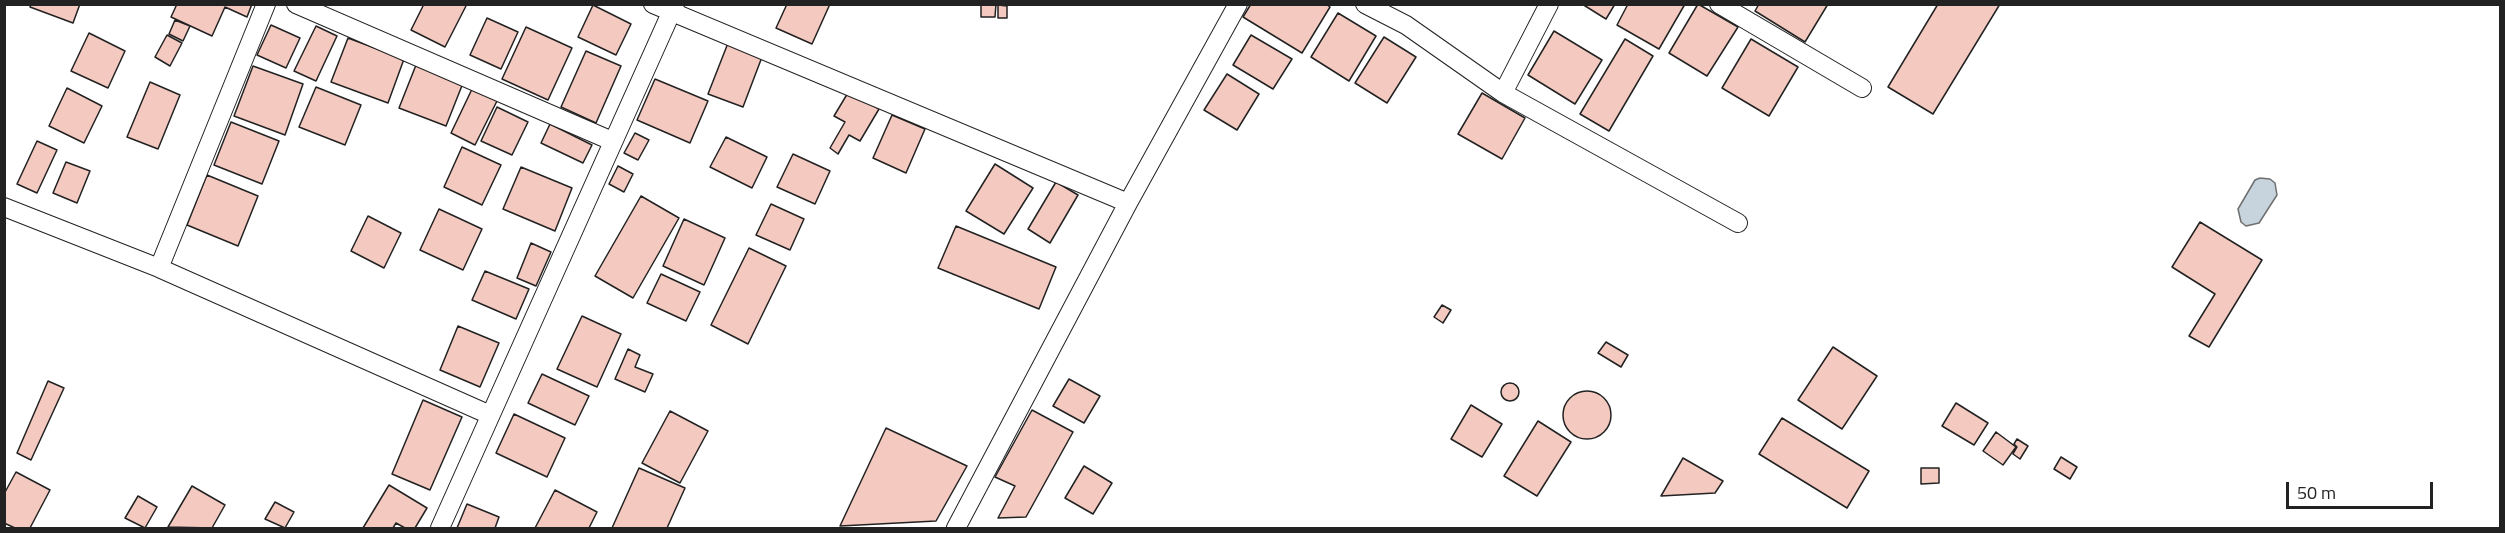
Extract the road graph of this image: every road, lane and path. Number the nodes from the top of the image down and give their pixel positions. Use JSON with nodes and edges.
{"nodes":[{"id":1,"x":266,"y":4,"type":"edge"},
{"id":2,"x":296,"y":4,"type":"edge"},
{"id":3,"x":653,"y":4,"type":"edge"},
{"id":4,"x":1238,"y":4,"type":"edge"},
{"id":5,"x":1365,"y":4,"type":"edge"},
{"id":6,"x":1549,"y":4,"type":"edge"},
{"id":7,"x":1719,"y":4,"type":"edge"},
{"id":8,"x":673,"y":9,"type":"edge"},
{"id":9,"x":1862,"y":88,"type":"dead end"},
{"id":10,"x":1503,"y":93,"type":"junction"},
{"id":11,"x":612,"y":141,"type":"junction"},
{"id":12,"x":1128,"y":203,"type":"junction"},
{"id":13,"x":4,"y":207,"type":"edge"},
{"id":14,"x":1738,"y":223,"type":"dead end"},
{"id":15,"x":159,"y":268,"type":"junction"},
{"id":16,"x":490,"y":415,"type":"junction"},
{"id":17,"x":440,"y":528,"type":"edge"},
{"id":18,"x":956,"y":528,"type":"edge"}],
"edges":[{"from":1,"to":15,"type":"street"},
{"from":2,"to":11,"type":"street"},
{"from":3,"to":8,"type":"street"},
{"from":4,"to":12,"type":"street"},
{"from":5,"to":10,"type":"street"},
{"from":6,"to":10,"type":"street"},
{"from":7,"to":9,"type":"street"},
{"from":8,"to":11,"type":"street"},
{"from":8,"to":12,"type":"street"},
{"from":10,"to":14,"type":"street"},
{"from":11,"to":16,"type":"street"},
{"from":12,"to":18,"type":"street"},
{"from":13,"to":15,"type":"street"},
{"from":15,"to":16,"type":"street"},
{"from":16,"to":17,"type":"street"}]}
